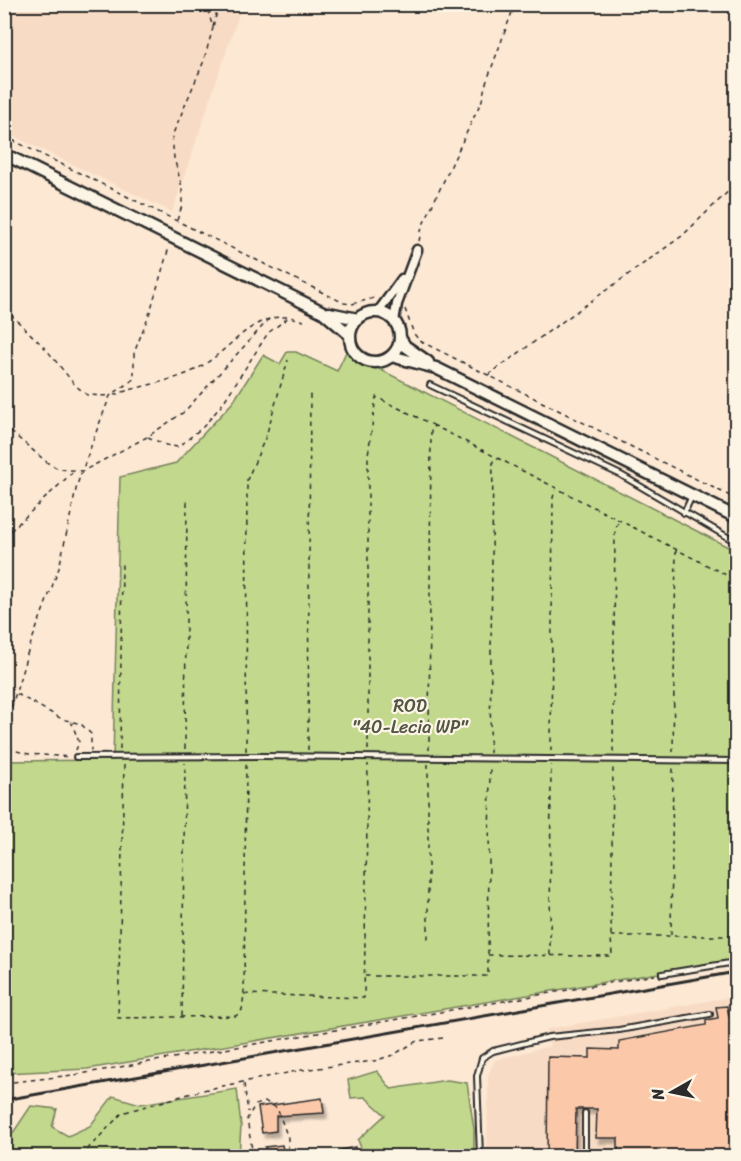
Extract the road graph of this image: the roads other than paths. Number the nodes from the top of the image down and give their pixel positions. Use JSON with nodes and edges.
{"nodes":[{"id":1,"x":4,"y":154,"type":"edge"},
{"id":2,"x":417,"y":250,"type":"road end"},
{"id":3,"x":408,"y":271,"type":"junction"},
{"id":4,"x":323,"y":312,"type":"junction"},
{"id":5,"x":378,"y":312,"type":"junction"},
{"id":6,"x":358,"y":319,"type":"junction"},
{"id":7,"x":394,"y":321,"type":"junction"},
{"id":8,"x":350,"y":335,"type":"junction"},
{"id":9,"x":400,"y":338,"type":"junction"},
{"id":10,"x":391,"y":356,"type":"junction"},
{"id":11,"x":436,"y":368,"type":"junction"},
{"id":12,"x":430,"y":385,"type":"dead end"},
{"id":13,"x":693,"y":495,"type":"junction"},
{"id":14,"x":684,"y":513,"type":"junction"},
{"id":15,"x":736,"y":517,"type":"edge"},
{"id":16,"x":736,"y":542,"type":"edge"},
{"id":17,"x":76,"y":757,"type":"road end"},
{"id":18,"x":736,"y":761,"type":"edge"},
{"id":19,"x":736,"y":962,"type":"edge"},
{"id":20,"x":662,"y":974,"type":"road end"},
{"id":21,"x":710,"y":1014,"type":"dead end"},
{"id":22,"x":585,"y":1113,"type":"dead end"},
{"id":23,"x":480,"y":1156,"type":"edge"},
{"id":24,"x":585,"y":1156,"type":"edge"}],
"edges":[{"from":1,"to":4,"type":"street"},
{"from":2,"to":3,"type":"street"},
{"from":3,"to":5,"type":"street"},
{"from":3,"to":7,"type":"street"},
{"from":4,"to":6,"type":"street"},
{"from":4,"to":8,"type":"street"},
{"from":5,"to":6,"type":"street"},
{"from":5,"to":7,"type":"street"},
{"from":6,"to":8,"type":"street"},
{"from":7,"to":9,"type":"street"},
{"from":8,"to":10,"type":"street"},
{"from":9,"to":10,"type":"street"},
{"from":9,"to":11,"type":"street"},
{"from":10,"to":11,"type":"street"},
{"from":11,"to":13,"type":"street"},
{"from":12,"to":14,"type":"lane"},
{"from":13,"to":14,"type":"lane"},
{"from":13,"to":15,"type":"street"},
{"from":14,"to":16,"type":"lane"},
{"from":17,"to":18,"type":"lane"},
{"from":19,"to":20,"type":"lane"},
{"from":21,"to":23,"type":"lane"},
{"from":22,"to":24,"type":"lane"}]}
